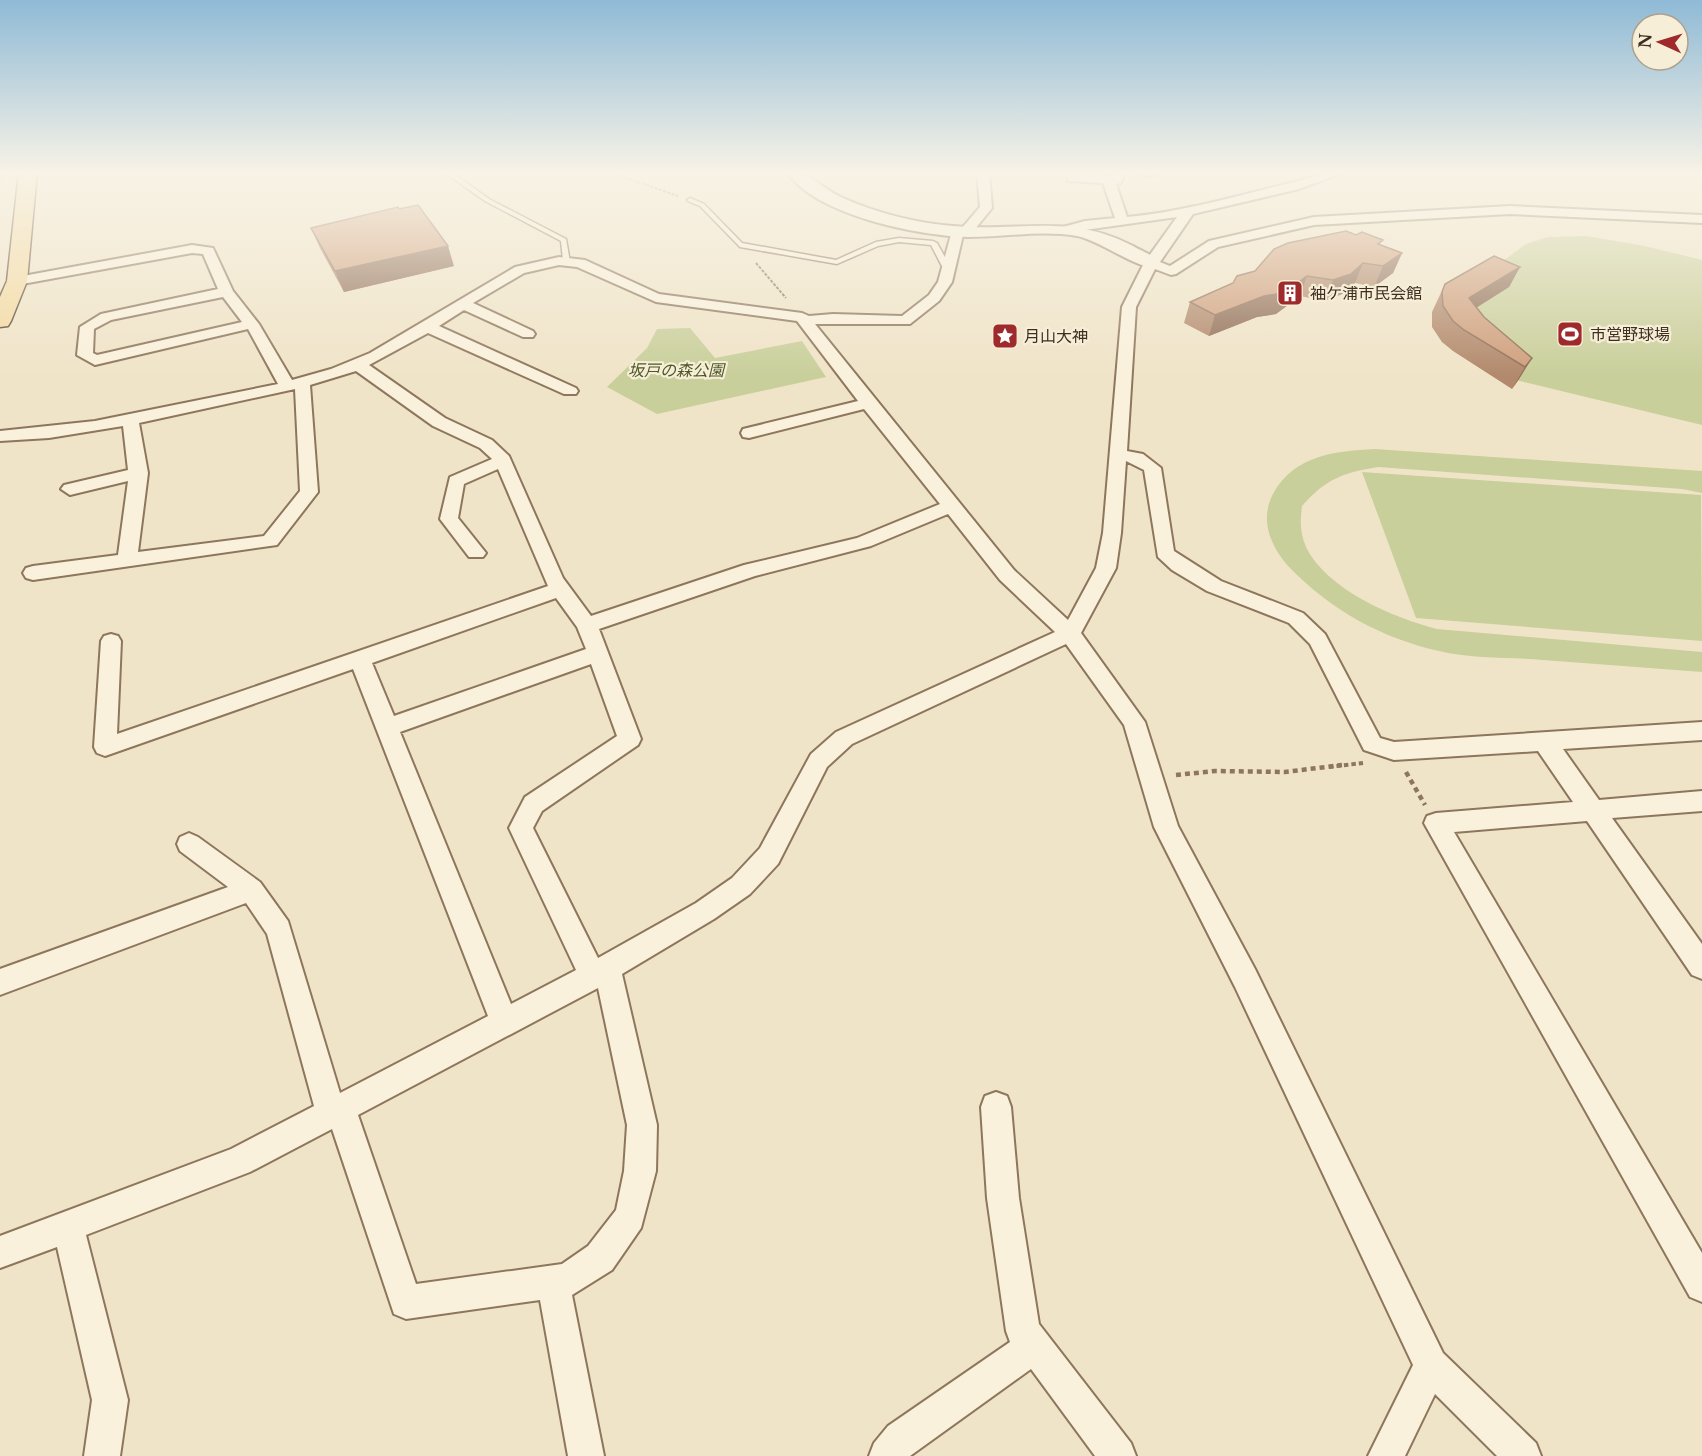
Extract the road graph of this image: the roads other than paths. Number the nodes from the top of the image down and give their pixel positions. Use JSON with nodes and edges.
{"nodes":[{"id":1,"x":21,"y":240,"type":"edge"},
{"id":2,"x":564,"y":240,"type":"edge"},
{"id":3,"x":735,"y":240,"type":"edge"},
{"id":4,"x":959,"y":240,"type":"edge"},
{"id":5,"x":1103,"y":240,"type":"edge"},
{"id":6,"x":1168,"y":240,"type":"edge"},
{"id":7,"x":1232,"y":240,"type":"edge"},
{"id":8,"x":567,"y":260,"type":"junction"},
{"id":9,"x":1151,"y":263,"type":"junction"},
{"id":10,"x":947,"y":268,"type":"junction"},
{"id":11,"x":17,"y":281,"type":"junction"},
{"id":12,"x":226,"y":292,"type":"junction"},
{"id":13,"x":465,"y":305,"type":"junction"},
{"id":14,"x":803,"y":319,"type":"junction"},
{"id":15,"x":0,"y":321,"type":"edge"},
{"id":16,"x":252,"y":324,"type":"junction"},
{"id":17,"x":428,"y":327,"type":"junction"},
{"id":18,"x":528,"y":334,"type":"dead end"},
{"id":19,"x":357,"y":364,"type":"junction"},
{"id":20,"x":295,"y":384,"type":"junction"},
{"id":21,"x":570,"y":391,"type":"dead end"},
{"id":22,"x":868,"y":403,"type":"junction"},
{"id":23,"x":130,"y":421,"type":"junction"},
{"id":24,"x":749,"y":434,"type":"dead end"},
{"id":25,"x":0,"y":436,"type":"edge"},
{"id":26,"x":1116,"y":454,"type":"junction"},
{"id":27,"x":503,"y":460,"type":"junction"},
{"id":28,"x":139,"y":473,"type":"junction"},
{"id":29,"x":70,"y":489,"type":"dead end"},
{"id":30,"x":951,"y":506,"type":"junction"},
{"id":31,"x":476,"y":553,"type":"dead end"},
{"id":32,"x":127,"y":562,"type":"junction"},
{"id":33,"x":33,"y":573,"type":"dead end"},
{"id":34,"x":561,"y":589,"type":"junction"},
{"id":35,"x":587,"y":625,"type":"junction"},
{"id":36,"x":1070,"y":634,"type":"junction"},
{"id":37,"x":111,"y":641,"type":"dead end"},
{"id":38,"x":598,"y":653,"type":"junction"},
{"id":39,"x":360,"y":659,"type":"junction"},
{"id":40,"x":388,"y":727,"type":"junction"},
{"id":41,"x":1702,"y":731,"type":"edge"},
{"id":42,"x":1545,"y":742,"type":"junction"},
{"id":43,"x":1702,"y":801,"type":"edge"},
{"id":44,"x":1593,"y":810,"type":"junction"},
{"id":45,"x":189,"y":844,"type":"dead end"},
{"id":46,"x":251,"y":890,"type":"junction"},
{"id":47,"x":1702,"y":966,"type":"edge"},
{"id":48,"x":600,"y":972,"type":"junction"},
{"id":49,"x":0,"y":982,"type":"edge"},
{"id":50,"x":505,"y":1023,"type":"junction"},
{"id":51,"x":996,"y":1107,"type":"dead end"},
{"id":52,"x":336,"y":1113,"type":"junction"},
{"id":53,"x":68,"y":1227,"type":"junction"},
{"id":54,"x":0,"y":1252,"type":"edge"},
{"id":55,"x":553,"y":1283,"type":"junction"},
{"id":56,"x":1702,"y":1285,"type":"edge"},
{"id":57,"x":1034,"y":1346,"type":"junction"},
{"id":58,"x":1431,"y":1365,"type":"junction"},
{"id":59,"x":102,"y":1456,"type":"edge"},
{"id":60,"x":586,"y":1456,"type":"edge"},
{"id":61,"x":887,"y":1456,"type":"edge"},
{"id":62,"x":1118,"y":1456,"type":"edge"},
{"id":63,"x":1386,"y":1456,"type":"edge"},
{"id":64,"x":1523,"y":1456,"type":"edge"}],
"edges":[{"from":1,"to":11,"type":"main road"},
{"from":2,"to":8,"type":"lane"},
{"from":3,"to":10,"type":"lane"},
{"from":4,"to":10,"type":"street"},
{"from":5,"to":9,"type":"street"},
{"from":6,"to":9,"type":"street"},
{"from":7,"to":9,"type":"street"},
{"from":8,"to":13,"type":"street"},
{"from":8,"to":14,"type":"street"},
{"from":9,"to":26,"type":"street"},
{"from":10,"to":14,"type":"street"},
{"from":11,"to":12,"type":"street"},
{"from":11,"to":15,"type":"main road"},
{"from":12,"to":16,"type":"street"},
{"from":12,"to":16,"type":"street"},
{"from":13,"to":17,"type":"street"},
{"from":13,"to":18,"type":"street"},
{"from":14,"to":22,"type":"street"},
{"from":16,"to":20,"type":"street"},
{"from":17,"to":19,"type":"street"},
{"from":17,"to":21,"type":"street"},
{"from":19,"to":20,"type":"street"},
{"from":19,"to":27,"type":"street"},
{"from":20,"to":23,"type":"street"},
{"from":20,"to":32,"type":"street"},
{"from":22,"to":24,"type":"street"},
{"from":22,"to":30,"type":"street"},
{"from":23,"to":25,"type":"street"},
{"from":23,"to":28,"type":"street"},
{"from":26,"to":36,"type":"street"},
{"from":26,"to":42,"type":"street"},
{"from":27,"to":31,"type":"street"},
{"from":27,"to":34,"type":"street"},
{"from":28,"to":29,"type":"street"},
{"from":28,"to":32,"type":"street"},
{"from":30,"to":35,"type":"street"},
{"from":30,"to":36,"type":"street"},
{"from":32,"to":33,"type":"street"},
{"from":34,"to":35,"type":"street"},
{"from":34,"to":39,"type":"street"},
{"from":35,"to":38,"type":"street"},
{"from":36,"to":48,"type":"street"},
{"from":36,"to":58,"type":"street"},
{"from":37,"to":39,"type":"street"},
{"from":38,"to":40,"type":"street"},
{"from":38,"to":48,"type":"street"},
{"from":39,"to":40,"type":"street"},
{"from":40,"to":50,"type":"street"},
{"from":41,"to":42,"type":"street"},
{"from":42,"to":44,"type":"street"},
{"from":43,"to":44,"type":"street"},
{"from":44,"to":47,"type":"street"},
{"from":44,"to":56,"type":"street"},
{"from":45,"to":46,"type":"street"},
{"from":46,"to":49,"type":"street"},
{"from":46,"to":52,"type":"street"},
{"from":48,"to":50,"type":"street"},
{"from":48,"to":55,"type":"street"},
{"from":50,"to":52,"type":"street"},
{"from":51,"to":57,"type":"street"},
{"from":52,"to":53,"type":"street"},
{"from":52,"to":55,"type":"street"},
{"from":53,"to":54,"type":"street"},
{"from":53,"to":59,"type":"street"},
{"from":55,"to":60,"type":"street"},
{"from":57,"to":61,"type":"street"},
{"from":57,"to":62,"type":"street"},
{"from":58,"to":63,"type":"street"},
{"from":58,"to":64,"type":"street"}]}
